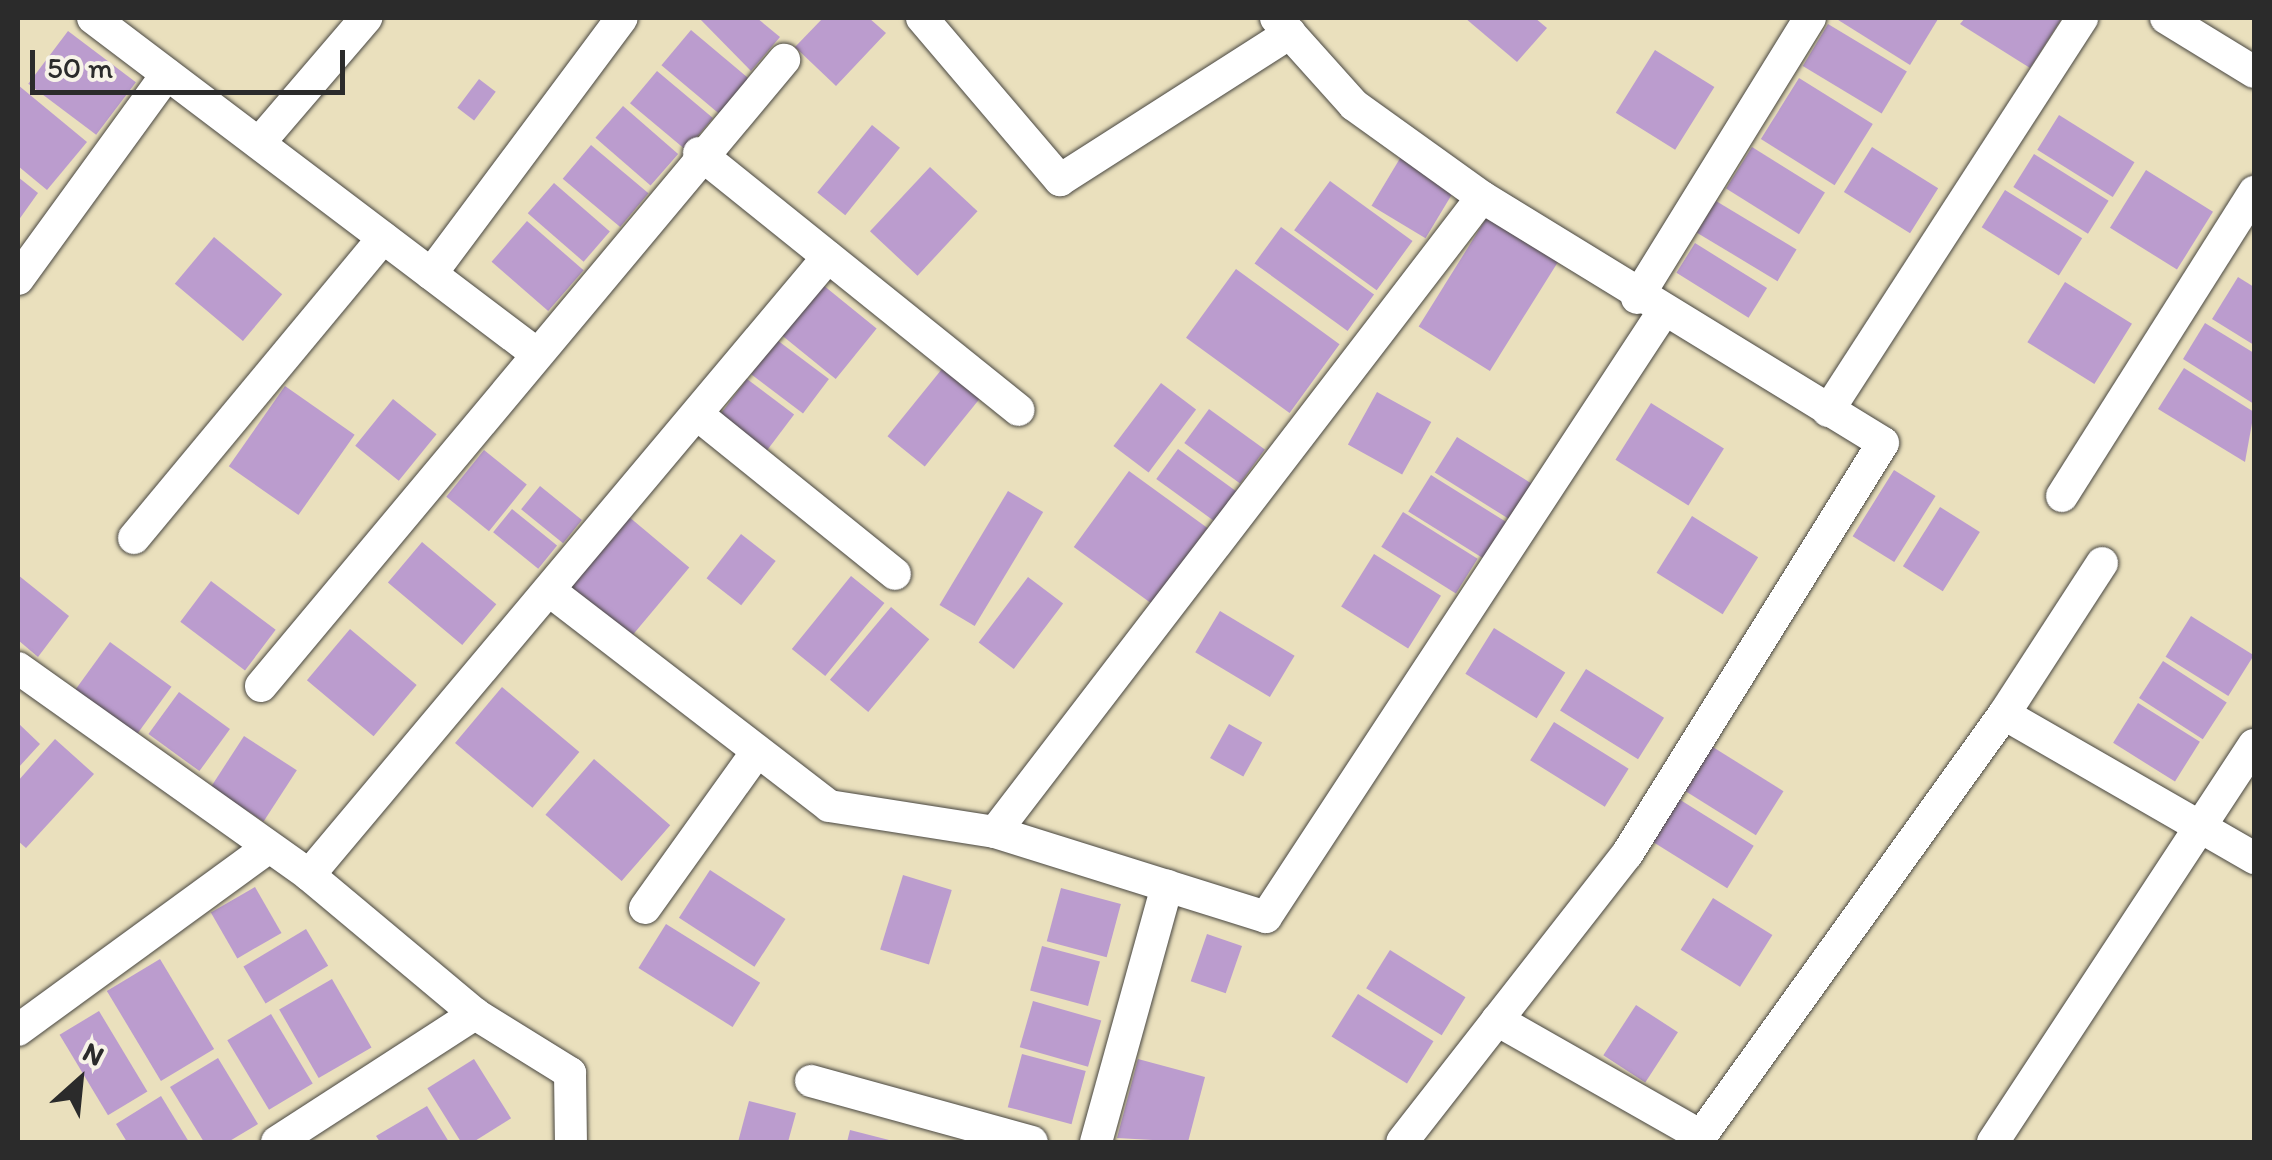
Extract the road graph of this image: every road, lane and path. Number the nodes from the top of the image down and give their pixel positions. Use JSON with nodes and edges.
{"nodes":[{"id":1,"x":92,"y":18,"type":"edge"},
{"id":2,"x":366,"y":18,"type":"edge"},
{"id":3,"x":622,"y":18,"type":"edge"},
{"id":4,"x":922,"y":18,"type":"edge"},
{"id":5,"x":1810,"y":18,"type":"edge"},
{"id":6,"x":2082,"y":18,"type":"edge"},
{"id":7,"x":2166,"y":18,"type":"edge"},
{"id":8,"x":1283,"y":26,"type":"edge"},
{"id":9,"x":784,"y":60,"type":"dead end"},
{"id":10,"x":2254,"y":72,"type":"edge"},
{"id":11,"x":167,"y":74,"type":"junction"},
{"id":12,"x":259,"y":144,"type":"junction"},
{"id":13,"x":699,"y":153,"type":"junction"},
{"id":14,"x":2254,"y":192,"type":"edge"},
{"id":15,"x":1482,"y":197,"type":"junction"},
{"id":16,"x":383,"y":238,"type":"junction"},
{"id":17,"x":828,"y":257,"type":"junction"},
{"id":18,"x":432,"y":274,"type":"junction"},
{"id":19,"x":18,"y":278,"type":"edge"},
{"id":20,"x":1650,"y":305,"type":"junction"},
{"id":21,"x":533,"y":351,"type":"junction"},
{"id":22,"x":1019,"y":410,"type":"dead end"},
{"id":23,"x":1828,"y":411,"type":"junction"},
{"id":24,"x":698,"y":415,"type":"junction"},
{"id":25,"x":2062,"y":496,"type":"dead end"},
{"id":26,"x":134,"y":538,"type":"dead end"},
{"id":27,"x":2102,"y":563,"type":"dead end"},
{"id":28,"x":895,"y":574,"type":"dead end"},
{"id":29,"x":550,"y":590,"type":"junction"},
{"id":30,"x":18,"y":668,"type":"edge"},
{"id":31,"x":261,"y":686,"type":"dead end"},
{"id":32,"x":2004,"y":714,"type":"junction"},
{"id":33,"x":2254,"y":745,"type":"edge"},
{"id":34,"x":754,"y":756,"type":"junction"},
{"id":35,"x":995,"y":832,"type":"junction"},
{"id":36,"x":2200,"y":834,"type":"junction"},
{"id":37,"x":268,"y":848,"type":"junction"},
{"id":38,"x":2254,"y":858,"type":"edge"},
{"id":39,"x":309,"y":875,"type":"junction"},
{"id":40,"x":1167,"y":886,"type":"junction"},
{"id":41,"x":645,"y":908,"type":"dead end"},
{"id":42,"x":476,"y":1014,"type":"junction"},
{"id":43,"x":1497,"y":1020,"type":"junction"},
{"id":44,"x":18,"y":1030,"type":"edge"},
{"id":45,"x":811,"y":1082,"type":"dead end"},
{"id":46,"x":277,"y":1142,"type":"edge"},
{"id":47,"x":572,"y":1142,"type":"edge"},
{"id":48,"x":1032,"y":1142,"type":"edge"},
{"id":49,"x":1096,"y":1142,"type":"edge"},
{"id":50,"x":1402,"y":1142,"type":"edge"},
{"id":51,"x":1993,"y":1142,"type":"edge"}],
"edges":[{"from":1,"to":11,"type":"street"},
{"from":2,"to":12,"type":"street"},
{"from":3,"to":18,"type":"street"},
{"from":4,"to":8,"type":"street"},
{"from":5,"to":20,"type":"street"},
{"from":6,"to":23,"type":"street"},
{"from":7,"to":10,"type":"street"},
{"from":8,"to":15,"type":"street"},
{"from":9,"to":13,"type":"street"},
{"from":11,"to":12,"type":"street"},
{"from":11,"to":19,"type":"street"},
{"from":12,"to":16,"type":"street"},
{"from":13,"to":17,"type":"street"},
{"from":13,"to":21,"type":"street"},
{"from":14,"to":25,"type":"street"},
{"from":15,"to":20,"type":"street"},
{"from":15,"to":35,"type":"street"},
{"from":16,"to":18,"type":"street"},
{"from":16,"to":26,"type":"street"},
{"from":17,"to":22,"type":"street"},
{"from":17,"to":24,"type":"street"},
{"from":18,"to":21,"type":"street"},
{"from":20,"to":23,"type":"street"},
{"from":20,"to":40,"type":"street"},
{"from":21,"to":31,"type":"street"},
{"from":23,"to":43,"type":"street"},
{"from":24,"to":28,"type":"street"},
{"from":24,"to":29,"type":"street"},
{"from":27,"to":32,"type":"street"},
{"from":29,"to":34,"type":"street"},
{"from":29,"to":39,"type":"street"},
{"from":30,"to":37,"type":"street"},
{"from":32,"to":36,"type":"street"},
{"from":32,"to":43,"type":"street"},
{"from":33,"to":36,"type":"street"},
{"from":34,"to":35,"type":"street"},
{"from":34,"to":41,"type":"street"},
{"from":35,"to":40,"type":"street"},
{"from":36,"to":38,"type":"street"},
{"from":36,"to":51,"type":"street"},
{"from":37,"to":39,"type":"street"},
{"from":37,"to":44,"type":"street"},
{"from":39,"to":42,"type":"street"},
{"from":40,"to":49,"type":"street"},
{"from":42,"to":46,"type":"street"},
{"from":42,"to":47,"type":"street"},
{"from":43,"to":50,"type":"street"},
{"from":45,"to":48,"type":"street"}]}
